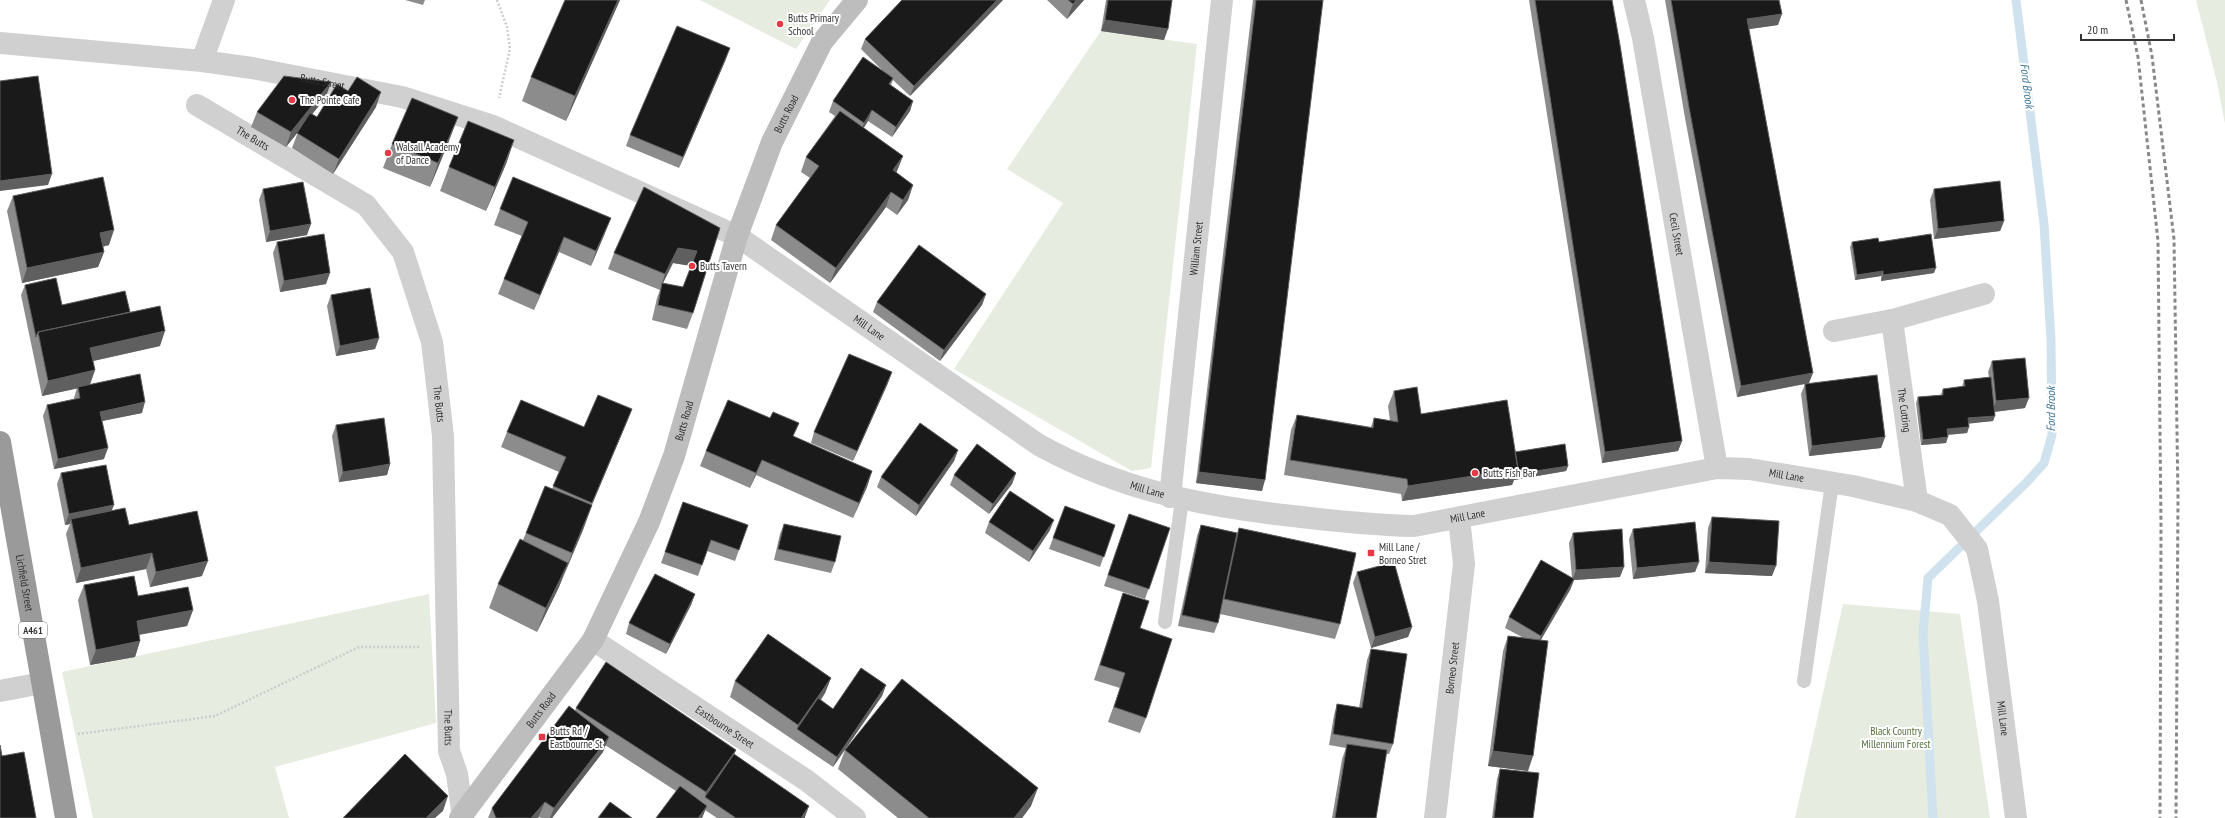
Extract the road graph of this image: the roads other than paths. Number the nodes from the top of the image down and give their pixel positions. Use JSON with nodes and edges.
{"nodes":[{"id":1,"x":224,"y":0,"type":"edge"},
{"id":2,"x":857,"y":0,"type":"edge"},
{"id":3,"x":1222,"y":0,"type":"edge"},
{"id":4,"x":1634,"y":0,"type":"edge"},
{"id":5,"x":0,"y":43,"type":"edge"},
{"id":6,"x":202,"y":61,"type":"junction"},
{"id":7,"x":197,"y":105,"type":"dead end"},
{"id":8,"x":737,"y":236,"type":"junction"},
{"id":9,"x":1984,"y":294,"type":"dead end"},
{"id":10,"x":1892,"y":320,"type":"junction"},
{"id":11,"x":1834,"y":331,"type":"dead end"},
{"id":12,"x":0,"y":442,"type":"edge"},
{"id":13,"x":1718,"y":468,"type":"junction"},
{"id":14,"x":1832,"y":483,"type":"junction"},
{"id":15,"x":1176,"y":499,"type":"junction"},
{"id":16,"x":1917,"y":500,"type":"junction"},
{"id":17,"x":1459,"y":518,"type":"junction"},
{"id":18,"x":1165,"y":622,"type":"dead end"},
{"id":19,"x":593,"y":640,"type":"junction"},
{"id":20,"x":1804,"y":680,"type":"dead end"},
{"id":21,"x":42,"y":682,"type":"junction"},
{"id":22,"x":0,"y":691,"type":"edge"},
{"id":23,"x":462,"y":817,"type":"edge"},
{"id":24,"x":66,"y":818,"type":"edge"},
{"id":25,"x":855,"y":818,"type":"edge"},
{"id":26,"x":1435,"y":818,"type":"edge"},
{"id":27,"x":2016,"y":818,"type":"edge"}],
"edges":[{"from":1,"to":6,"type":"street"},
{"from":2,"to":8,"type":"street","name":"Butts Road"},
{"from":3,"to":15,"type":"street","name":"William Street"},
{"from":4,"to":13,"type":"street","name":"Cecil Street"},
{"from":5,"to":6,"type":"street","name":"Butts Street"},
{"from":6,"to":8,"type":"street","name":"Butts Street"},
{"from":7,"to":23,"type":"street","name":"The Butts"},
{"from":8,"to":15,"type":"street","name":"Mill Lane"},
{"from":8,"to":19,"type":"street","name":"Butts Road"},
{"from":9,"to":10,"type":"street"},
{"from":10,"to":11,"type":"street"},
{"from":10,"to":16,"type":"street","name":"The Cutting"},
{"from":12,"to":21,"type":"highway","name":"Lichfield Street","number":"A461"},
{"from":13,"to":14,"type":"street","name":"Mill Lane"},
{"from":13,"to":17,"type":"street","name":"Mill Lane"},
{"from":14,"to":16,"type":"street","name":"Mill Lane"},
{"from":14,"to":20,"type":"lane"},
{"from":15,"to":17,"type":"street","name":"Mill Lane"},
{"from":15,"to":18,"type":"lane"},
{"from":16,"to":27,"type":"street","name":"Mill Lane"},
{"from":17,"to":26,"type":"street","name":"Borneo Street"},
{"from":19,"to":23,"type":"street","name":"Butts Road"},
{"from":19,"to":25,"type":"street","name":"Eastbourne Street"},
{"from":21,"to":22,"type":"street"},
{"from":21,"to":24,"type":"highway","name":"Lichfield Street","number":"A461"}]}
